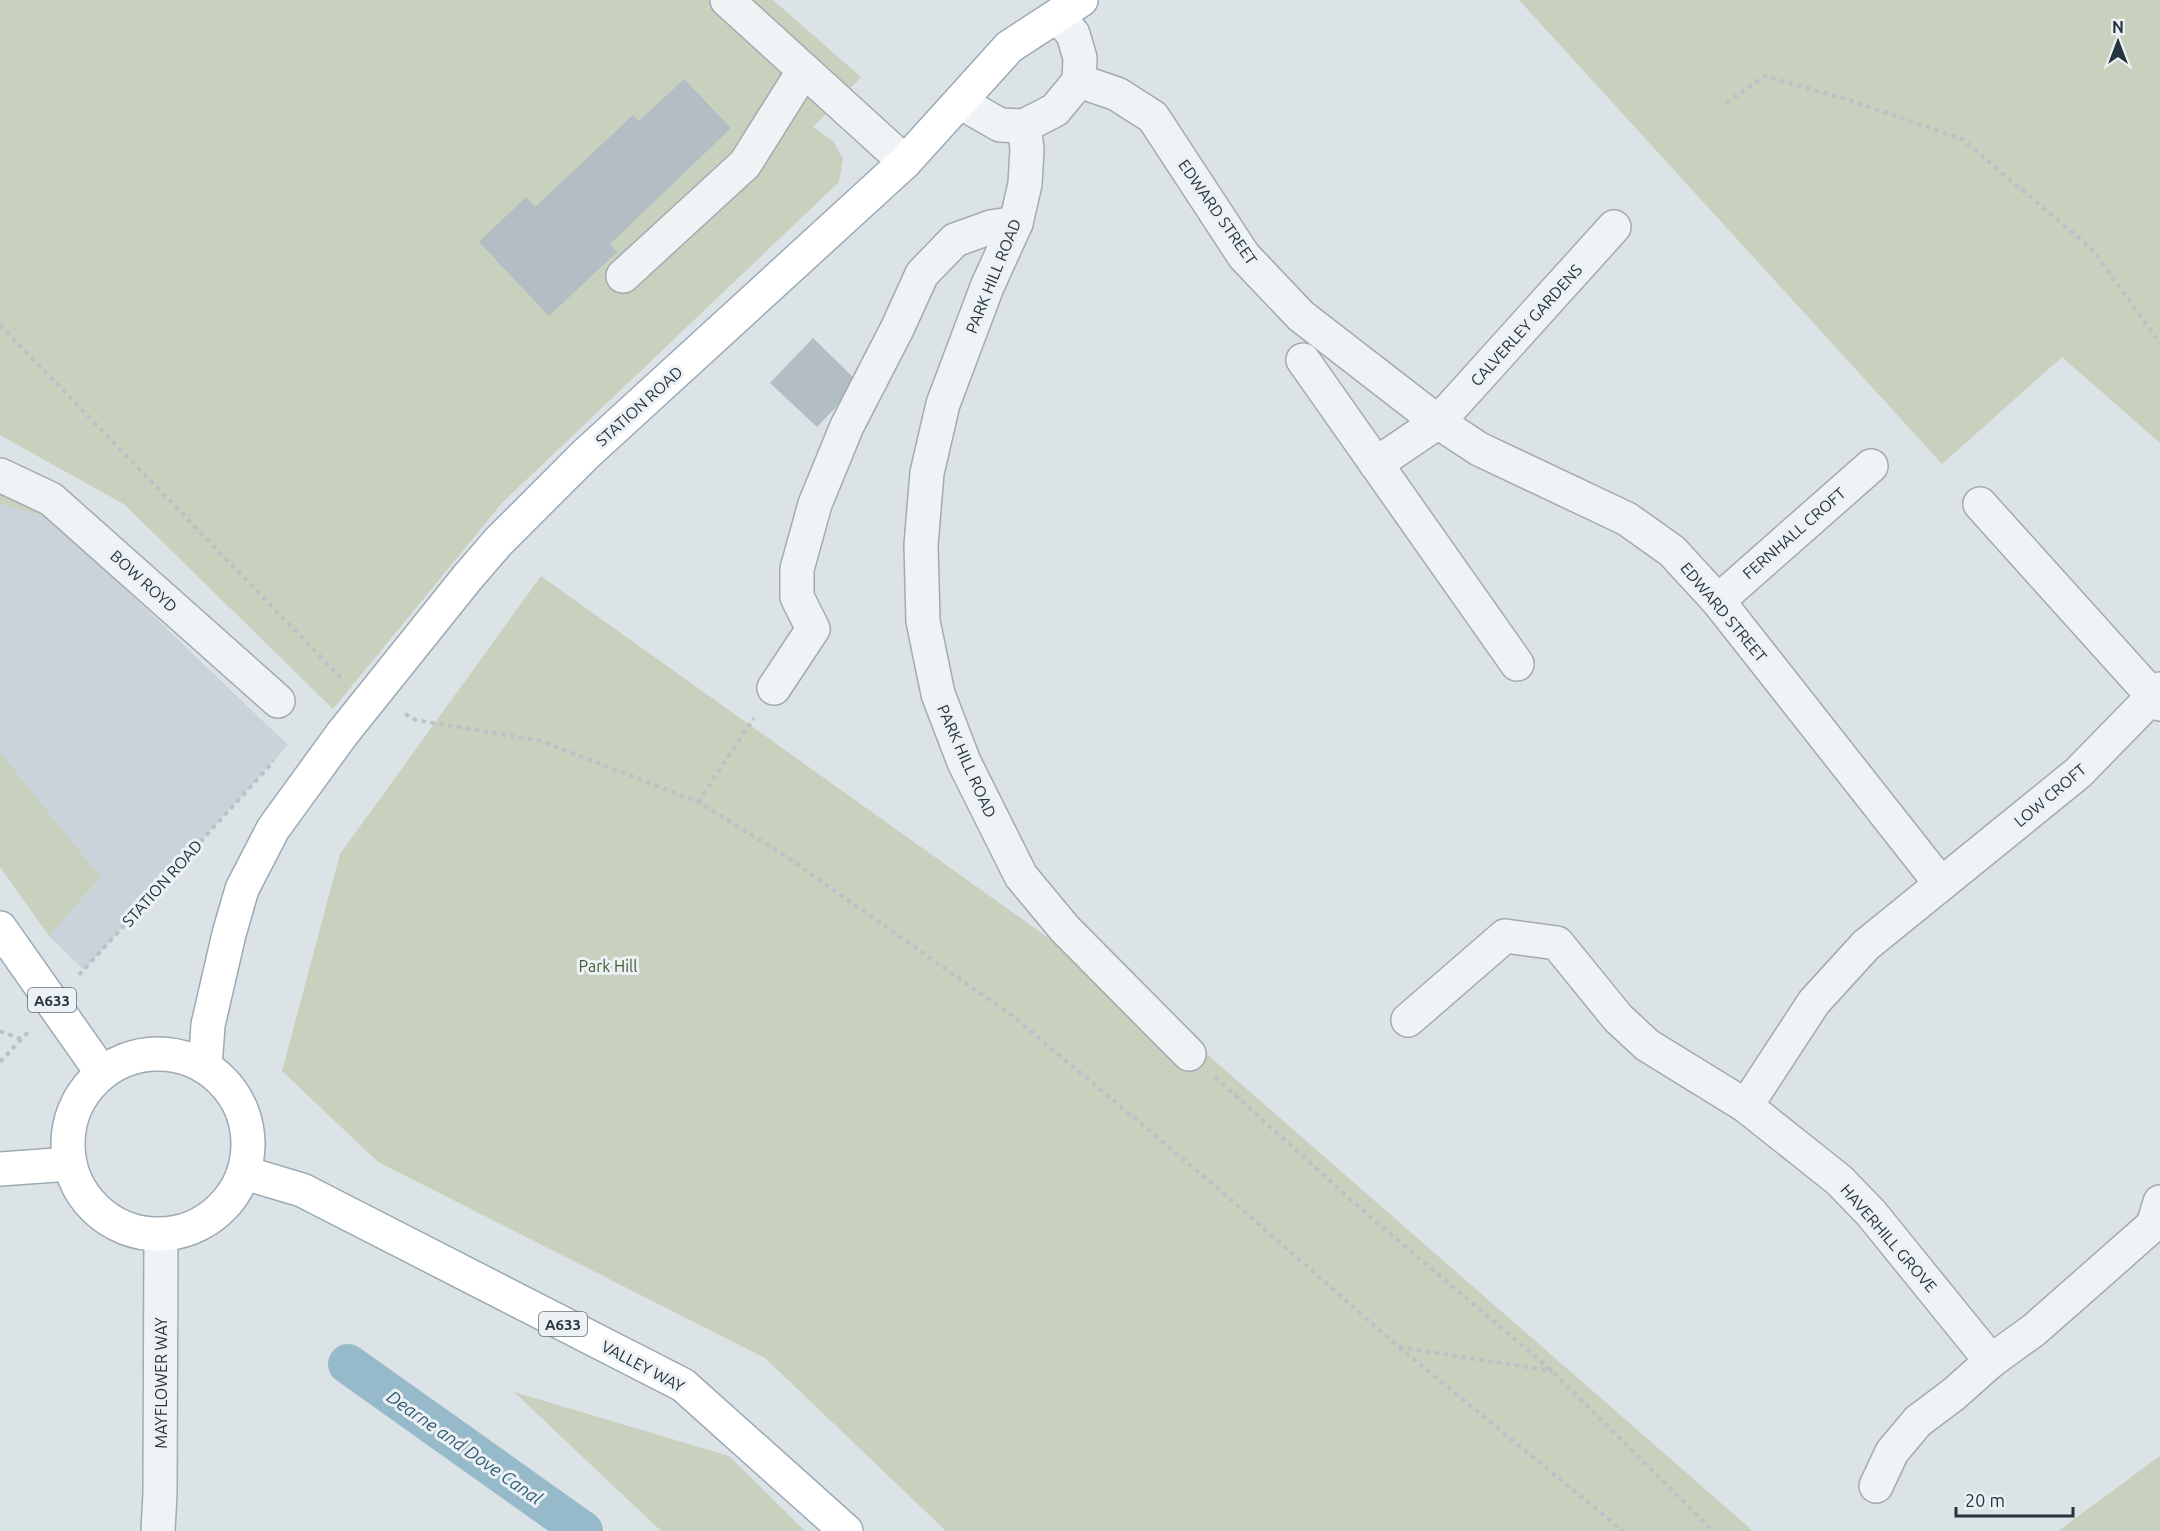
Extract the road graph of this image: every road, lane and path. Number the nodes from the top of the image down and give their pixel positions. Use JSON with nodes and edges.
{"nodes":[{"id":1,"x":727,"y":0,"type":"edge"},
{"id":2,"x":1069,"y":8,"type":"edge"},
{"id":3,"x":804,"y":70,"type":"junction"},
{"id":4,"x":1079,"y":81,"type":"junction"},
{"id":5,"x":960,"y":102,"type":"junction"},
{"id":6,"x":1726,"y":103,"type":"dead end"},
{"id":7,"x":1024,"y":126,"type":"junction"},
{"id":8,"x":905,"y":162,"type":"junction"},
{"id":9,"x":1016,"y":223,"type":"junction"},
{"id":10,"x":1614,"y":228,"type":"dead end"},
{"id":11,"x":623,"y":276,"type":"dead end"},
{"id":12,"x":0,"y":325,"type":"edge"},
{"id":13,"x":2160,"y":343,"type":"edge"},
{"id":14,"x":1303,"y":360,"type":"dead end"},
{"id":15,"x":1438,"y":422,"type":"junction"},
{"id":16,"x":1376,"y":464,"type":"junction"},
{"id":17,"x":1871,"y":466,"type":"dead end"},
{"id":18,"x":0,"y":475,"type":"edge"},
{"id":19,"x":1980,"y":504,"type":"dead end"},
{"id":20,"x":1718,"y":601,"type":"junction"},
{"id":21,"x":1517,"y":664,"type":"dead end"},
{"id":22,"x":349,"y":686,"type":"dead end"},
{"id":23,"x":774,"y":688,"type":"joint"},
{"id":24,"x":2157,"y":696,"type":"edge"},
{"id":25,"x":278,"y":701,"type":"dead end"},
{"id":26,"x":397,"y":710,"type":"dead end"},
{"id":27,"x":280,"y":753,"type":"dead end"},
{"id":28,"x":698,"y":802,"type":"junction"},
{"id":29,"x":1941,"y":884,"type":"junction"},
{"id":30,"x":0,"y":928,"type":"edge"},
{"id":31,"x":54,"y":1003,"type":"junction"},
{"id":32,"x":1408,"y":1020,"type":"dead end"},
{"id":33,"x":0,"y":1031,"type":"edge"},
{"id":34,"x":21,"y":1040,"type":"junction"},
{"id":35,"x":1189,"y":1054,"type":"joint"},
{"id":36,"x":0,"y":1062,"type":"edge"},
{"id":37,"x":205,"y":1067,"type":"junction"},
{"id":38,"x":102,"y":1073,"type":"junction"},
{"id":39,"x":1746,"y":1106,"type":"junction"},
{"id":40,"x":70,"y":1164,"type":"junction"},
{"id":41,"x":0,"y":1169,"type":"edge"},
{"id":42,"x":245,"y":1173,"type":"junction"},
{"id":43,"x":2160,"y":1202,"type":"edge"},
{"id":44,"x":161,"y":1235,"type":"junction"},
{"id":45,"x":1399,"y":1347,"type":"junction"},
{"id":46,"x":1991,"y":1361,"type":"junction"},
{"id":47,"x":1552,"y":1371,"type":"junction"},
{"id":48,"x":1876,"y":1486,"type":"dead end"},
{"id":49,"x":158,"y":1531,"type":"edge"},
{"id":50,"x":846,"y":1531,"type":"edge"},
{"id":51,"x":1623,"y":1531,"type":"edge"},
{"id":52,"x":1713,"y":1531,"type":"edge"}],
"edges":[{"from":1,"to":3,"type":"street"},
{"from":2,"to":4,"type":"street","name":"STATION ROAD"},
{"from":2,"to":5,"type":"main road","name":"STATION ROAD"},
{"from":3,"to":8,"type":"street"},
{"from":3,"to":11,"type":"street"},
{"from":4,"to":7,"type":"street"},
{"from":4,"to":15,"type":"street","name":"EDWARD STREET"},
{"from":5,"to":7,"type":"street"},
{"from":5,"to":8,"type":"main road","name":"STATION ROAD"},
{"from":6,"to":13,"type":"path"},
{"from":7,"to":9,"type":"street","name":"PARK HILL ROAD"},
{"from":8,"to":37,"type":"main road","name":"STATION ROAD","bridge":true},
{"from":9,"to":23,"type":"street"},
{"from":9,"to":35,"type":"street","name":"PARK HILL ROAD"},
{"from":10,"to":15,"type":"street","name":"CALVERLEY GARDENS"},
{"from":12,"to":22,"type":"path"},
{"from":14,"to":16,"type":"street"},
{"from":15,"to":16,"type":"street"},
{"from":15,"to":20,"type":"street","name":"EDWARD STREET"},
{"from":16,"to":21,"type":"street"},
{"from":17,"to":20,"type":"street","name":"FERNHALL CROFT"},
{"from":18,"to":25,"type":"street","name":"BOW ROYD"},
{"from":19,"to":24,"type":"street"},
{"from":20,"to":29,"type":"street","name":"EDWARD STREET"},
{"from":23,"to":28,"type":"path"},
{"from":24,"to":29,"type":"street","name":"LOW CROFT"},
{"from":26,"to":28,"type":"path"},
{"from":27,"to":31,"type":"path","name":"STATION ROAD"},
{"from":28,"to":45,"type":"path"},
{"from":29,"to":39,"type":"street"},
{"from":30,"to":31,"type":"main road","number":"A633"},
{"from":31,"to":34,"type":"path","name":"STATION ROAD"},
{"from":31,"to":38,"type":"main road","number":"A633"},
{"from":32,"to":39,"type":"street","name":"HAVERHILL GROVE"},
{"from":33,"to":34,"type":"path"},
{"from":34,"to":36,"type":"path","name":"STATION ROAD"},
{"from":35,"to":47,"type":"path"},
{"from":37,"to":38,"type":"main road"},
{"from":37,"to":42,"type":"main road"},
{"from":38,"to":40,"type":"main road"},
{"from":39,"to":46,"type":"street","name":"HAVERHILL GROVE"},
{"from":40,"to":41,"type":"main road"},
{"from":40,"to":44,"type":"main road"},
{"from":42,"to":44,"type":"main road"},
{"from":42,"to":50,"type":"main road","name":"VALLEY WAY","number":"A633"},
{"from":43,"to":46,"type":"street"},
{"from":44,"to":49,"type":"street","name":"MAYFLOWER WAY"},
{"from":45,"to":47,"type":"path"},
{"from":45,"to":51,"type":"path"},
{"from":46,"to":48,"type":"street"},
{"from":47,"to":52,"type":"path"}]}
